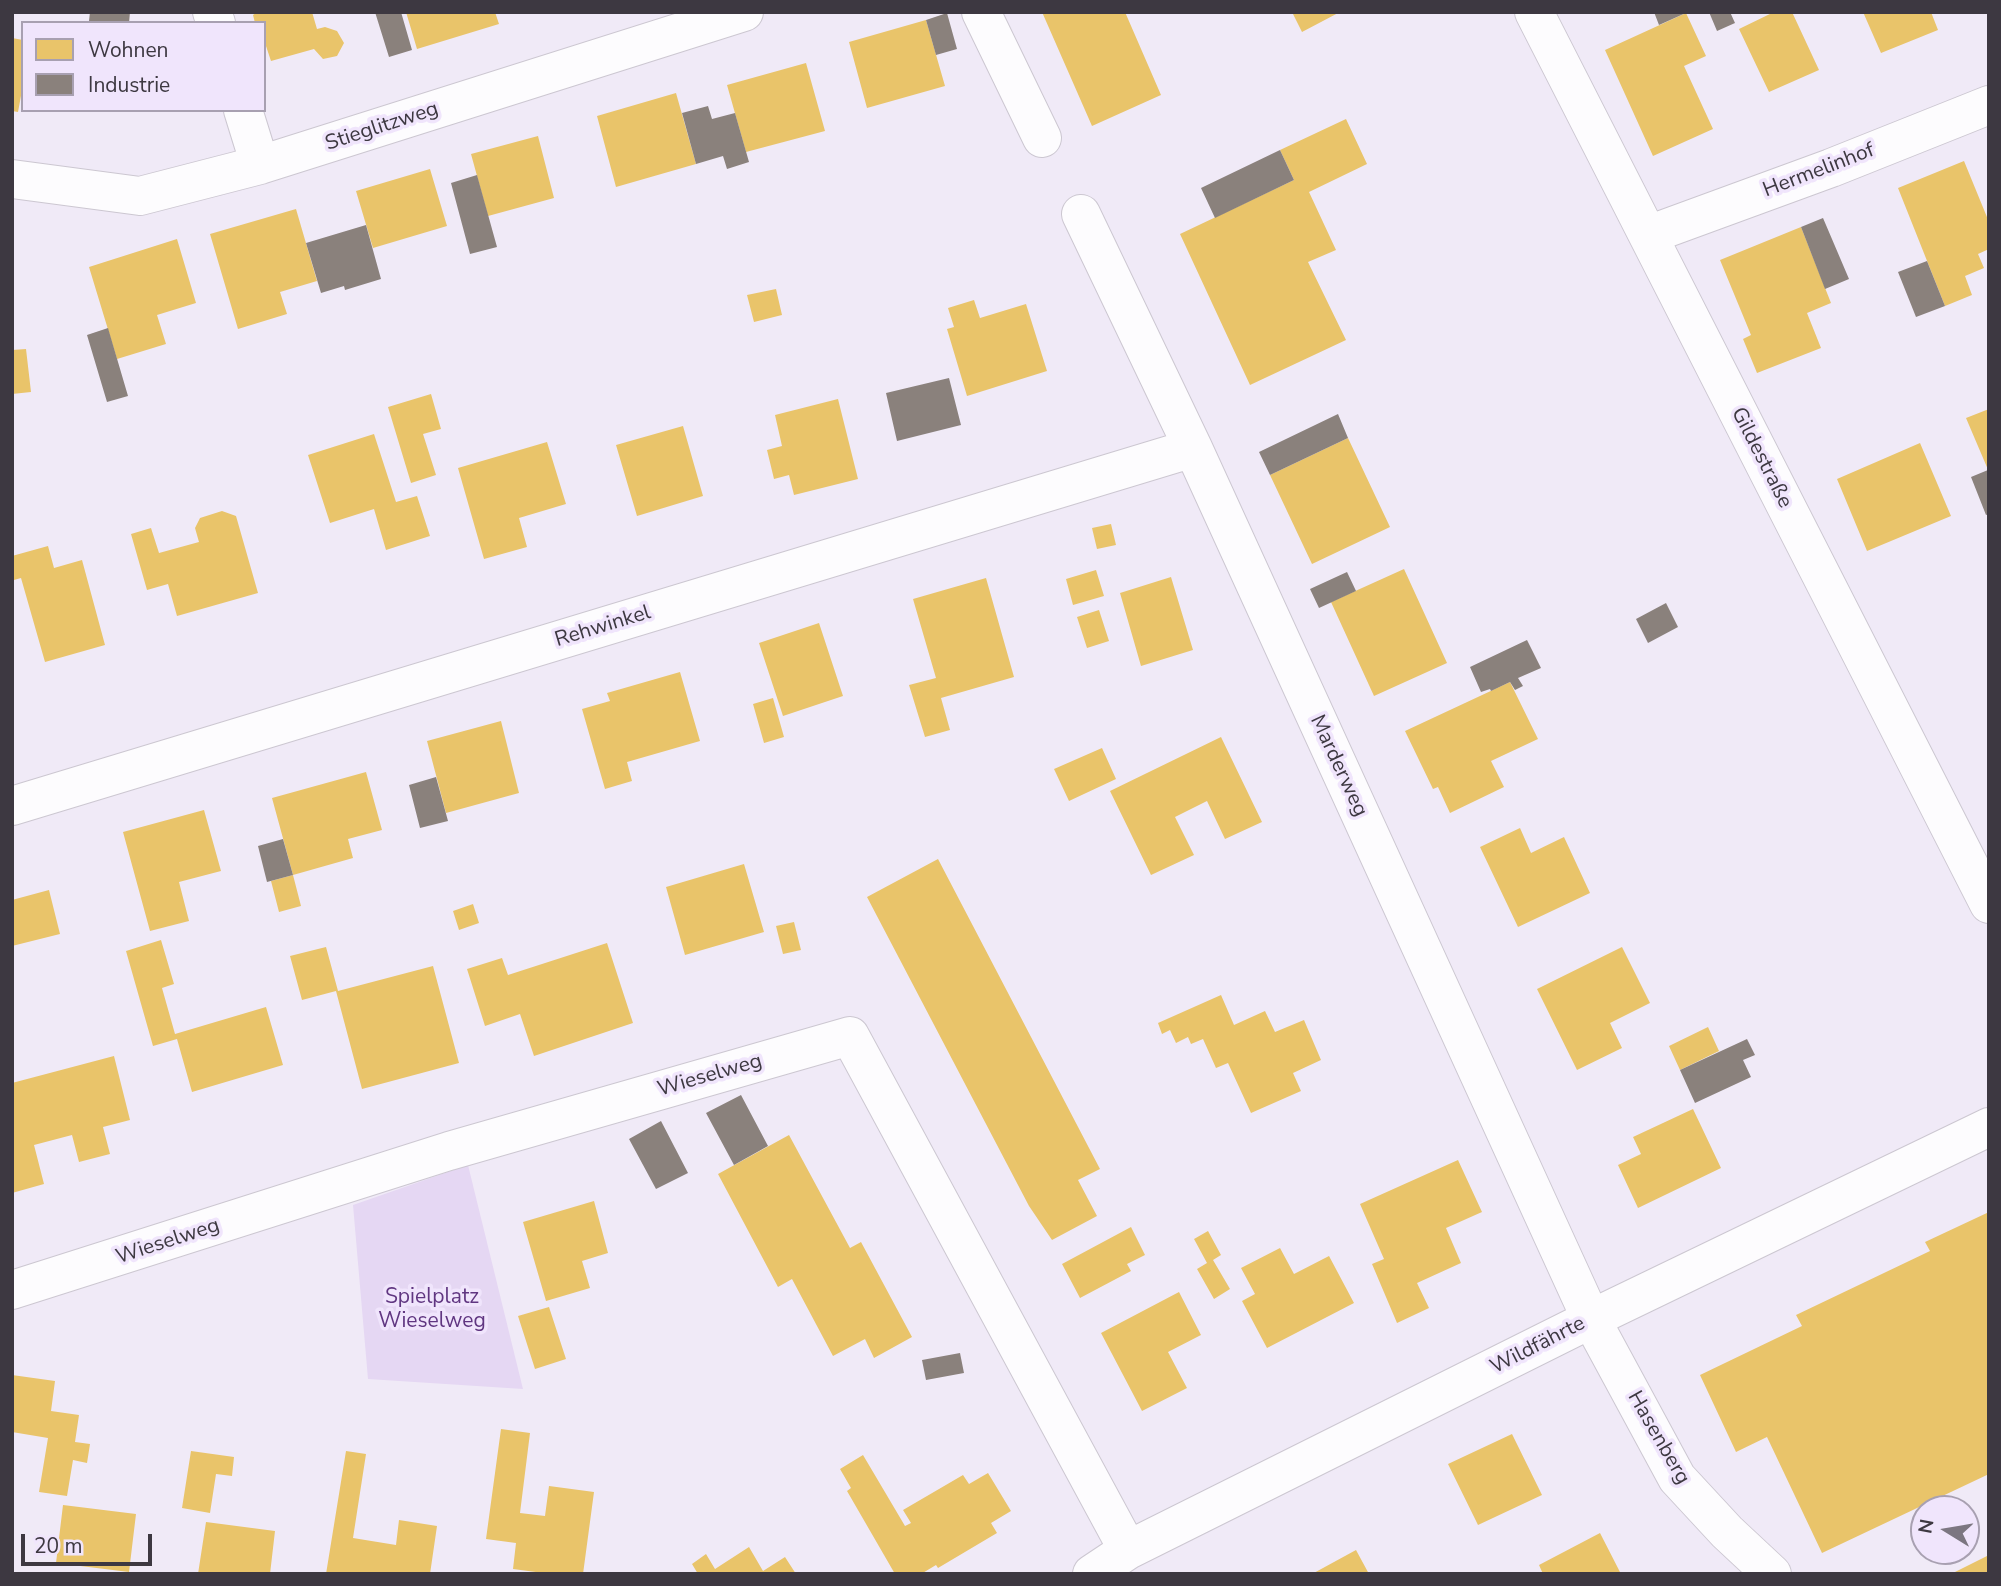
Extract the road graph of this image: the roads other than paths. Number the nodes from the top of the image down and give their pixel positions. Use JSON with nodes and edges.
{"nodes":[{"id":1,"x":744,"y":12,"type":"edge"},
{"id":2,"x":981,"y":12,"type":"edge"},
{"id":3,"x":1534,"y":12,"type":"edge"},
{"id":4,"x":1989,"y":104,"type":"edge"},
{"id":5,"x":244,"y":112,"type":"edge"},
{"id":6,"x":1042,"y":138,"type":"dead end"},
{"id":7,"x":260,"y":166,"type":"junction"},
{"id":8,"x":12,"y":179,"type":"edge"},
{"id":9,"x":1081,"y":215,"type":"dead end"},
{"id":10,"x":1648,"y":235,"type":"junction"},
{"id":11,"x":1193,"y":448,"type":"junction"},
{"id":12,"x":12,"y":806,"type":"edge"},
{"id":13,"x":1989,"y":904,"type":"edge"},
{"id":14,"x":1989,"y":1127,"type":"edge"},
{"id":15,"x":12,"y":1290,"type":"edge"},
{"id":16,"x":1591,"y":1319,"type":"junction"},
{"id":17,"x":1128,"y":1550,"type":"junction"},
{"id":18,"x":1092,"y":1574,"type":"edge"},
{"id":19,"x":1772,"y":1574,"type":"edge"}],
"edges":[{"from":1,"to":7,"type":"street","name":"Stieglitzweg"},
{"from":2,"to":6,"type":"street"},
{"from":3,"to":10,"type":"street","name":"Gildestraße"},
{"from":4,"to":10,"type":"street","name":"Hermelinhof"},
{"from":5,"to":7,"type":"street"},
{"from":7,"to":8,"type":"street","name":"Stieglitzweg"},
{"from":9,"to":11,"type":"street","name":"Marderweg"},
{"from":10,"to":13,"type":"street","name":"Gildestraße"},
{"from":11,"to":12,"type":"street","name":"Rehwinkel"},
{"from":11,"to":16,"type":"street","name":"Marderweg"},
{"from":14,"to":16,"type":"street","name":"Wildfährte"},
{"from":15,"to":17,"type":"street","name":"Wieselweg"},
{"from":16,"to":17,"type":"street","name":"Wildfährte"},
{"from":16,"to":19,"type":"street","name":"Hasenberg"},
{"from":17,"to":18,"type":"street","name":"Wildfährte"}]}
